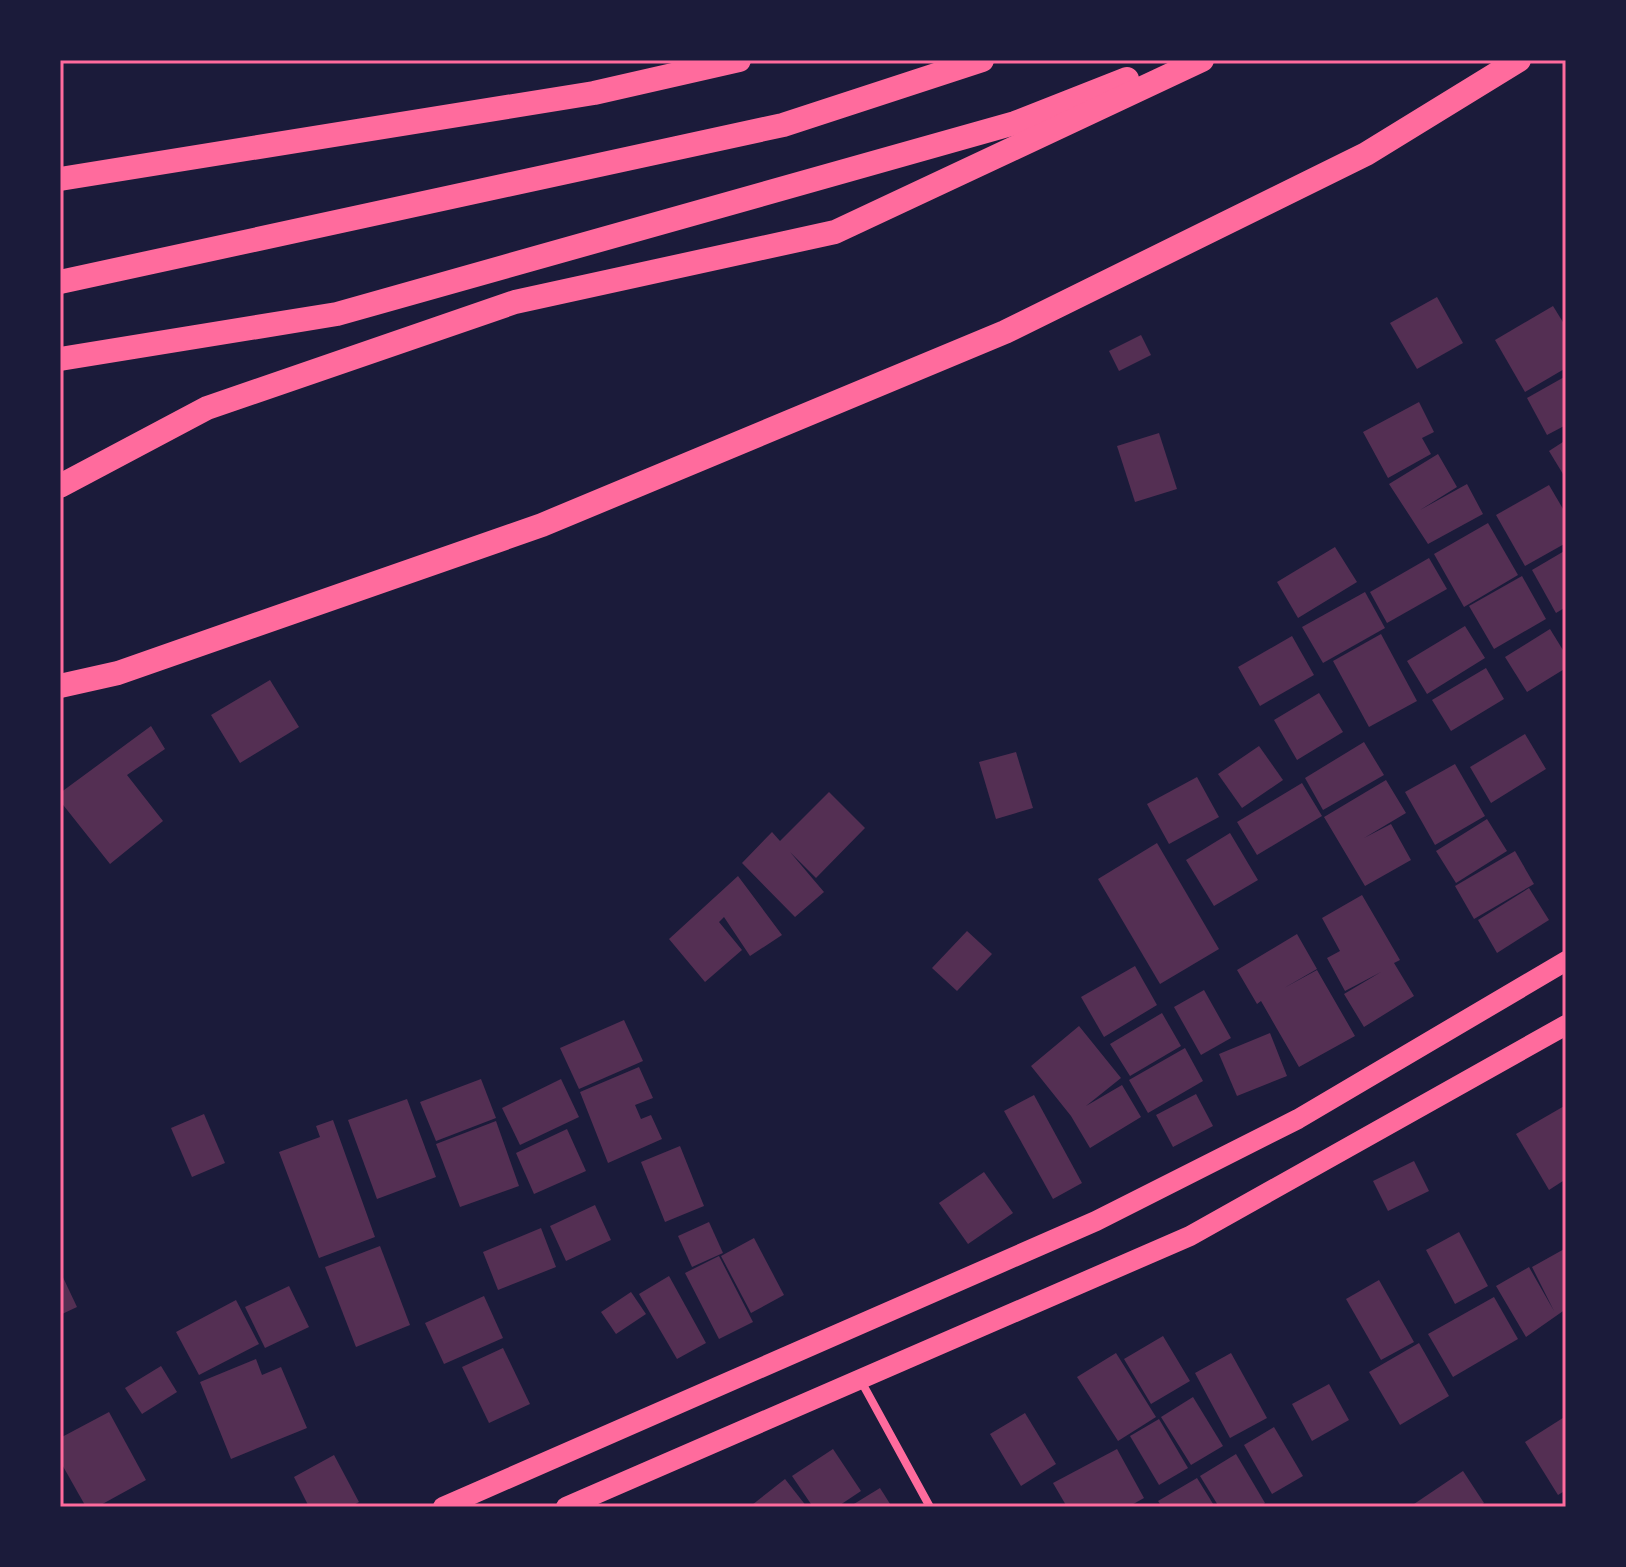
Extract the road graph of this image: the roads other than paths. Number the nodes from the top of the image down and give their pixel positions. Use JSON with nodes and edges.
{"nodes":[{"id":1,"x":739,"y":60,"type":"edge"},
{"id":2,"x":982,"y":60,"type":"edge"},
{"id":3,"x":1176,"y":60,"type":"edge"},
{"id":4,"x":1202,"y":60,"type":"edge"},
{"id":5,"x":1519,"y":60,"type":"edge"},
{"id":6,"x":60,"y":179,"type":"edge"},
{"id":7,"x":60,"y":282,"type":"edge"},
{"id":8,"x":60,"y":359,"type":"edge"},
{"id":9,"x":60,"y":486,"type":"edge"},
{"id":10,"x":60,"y":686,"type":"edge"},
{"id":11,"x":1566,"y":961,"type":"edge"},
{"id":12,"x":1566,"y":1025,"type":"edge"},
{"id":13,"x":860,"y":1379,"type":"junction"},
{"id":14,"x":443,"y":1507,"type":"edge"},
{"id":15,"x":566,"y":1507,"type":"edge"},
{"id":16,"x":930,"y":1507,"type":"edge"}],
"edges":[{"from":1,"to":6,"type":"highway"},
{"from":2,"to":7,"type":"highway"},
{"from":3,"to":8,"type":"highway"},
{"from":4,"to":9,"type":"highway"},
{"from":5,"to":10,"type":"highway"},
{"from":11,"to":14,"type":"main road"},
{"from":12,"to":13,"type":"main road"},
{"from":13,"to":15,"type":"main road"},
{"from":13,"to":16,"type":"street"}]}
